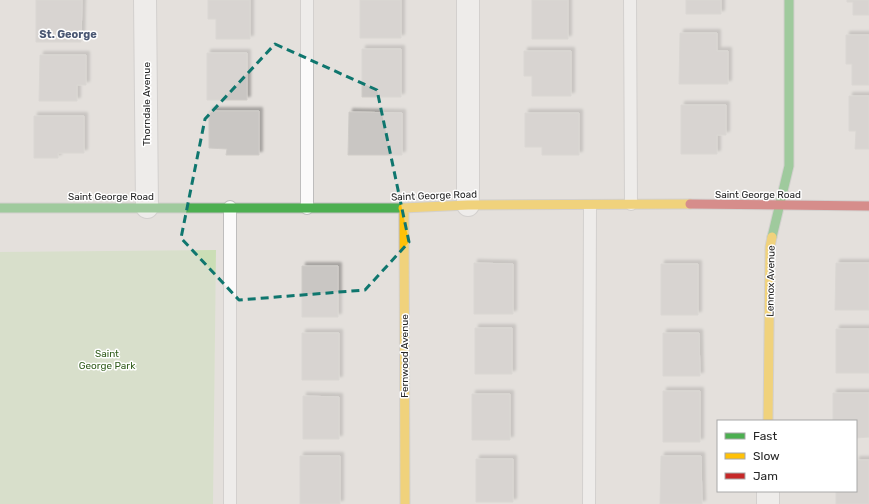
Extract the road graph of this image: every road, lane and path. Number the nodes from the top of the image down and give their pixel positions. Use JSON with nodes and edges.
{"nodes":[{"id":1,"x":145,"y":0,"type":"edge"},
{"id":2,"x":307,"y":0,"type":"edge"},
{"id":3,"x":468,"y":0,"type":"edge"},
{"id":4,"x":630,"y":0,"type":"edge"},
{"id":5,"x":789,"y":0,"type":"edge"},
{"id":6,"x":631,"y":204,"type":"junction"},
{"id":7,"x":468,"y":205,"type":"junction"},
{"id":8,"x":780,"y":205,"type":"junction"},
{"id":9,"x":590,"y":206,"type":"junction"},
{"id":10,"x":869,"y":206,"type":"edge"},
{"id":11,"x":147,"y":207,"type":"junction"},
{"id":12,"x":230,"y":207,"type":"junction"},
{"id":13,"x":0,"y":208,"type":"edge"},
{"id":14,"x":307,"y":208,"type":"junction"},
{"id":15,"x":404,"y":208,"type":"junction"},
{"id":16,"x":768,"y":420,"type":"edge"},
{"id":17,"x":768,"y":492,"type":"edge"},
{"id":18,"x":230,"y":504,"type":"edge"},
{"id":19,"x":405,"y":504,"type":"edge"},
{"id":20,"x":589,"y":504,"type":"edge"},
{"id":21,"x":768,"y":504,"type":"edge"}],
"edges":[{"from":1,"to":11,"type":"street","name":"Thorndale Avenue"},
{"from":2,"to":14,"type":"lane"},
{"from":3,"to":7,"type":"street"},
{"from":4,"to":6,"type":"lane"},
{"from":5,"to":8,"type":"street","name":"Lennox Avenue"},
{"from":6,"to":8,"type":"street","name":"Saint George Road"},
{"from":6,"to":9,"type":"street","name":"Saint George Road"},
{"from":7,"to":9,"type":"street","name":"Saint George Road"},
{"from":7,"to":15,"type":"street","name":"Saint George Road"},
{"from":8,"to":10,"type":"street","name":"Saint George Road"},
{"from":8,"to":16,"type":"street","name":"Lennox Avenue"},
{"from":9,"to":20,"type":"lane"},
{"from":11,"to":12,"type":"street","name":"Saint George Road"},
{"from":11,"to":13,"type":"street","name":"Saint George Road"},
{"from":12,"to":14,"type":"street","name":"Saint George Road"},
{"from":12,"to":18,"type":"lane"},
{"from":14,"to":15,"type":"street","name":"Saint George Road"},
{"from":15,"to":19,"type":"street","name":"Fernwood Avenue"},
{"from":17,"to":21,"type":"street"}]}
